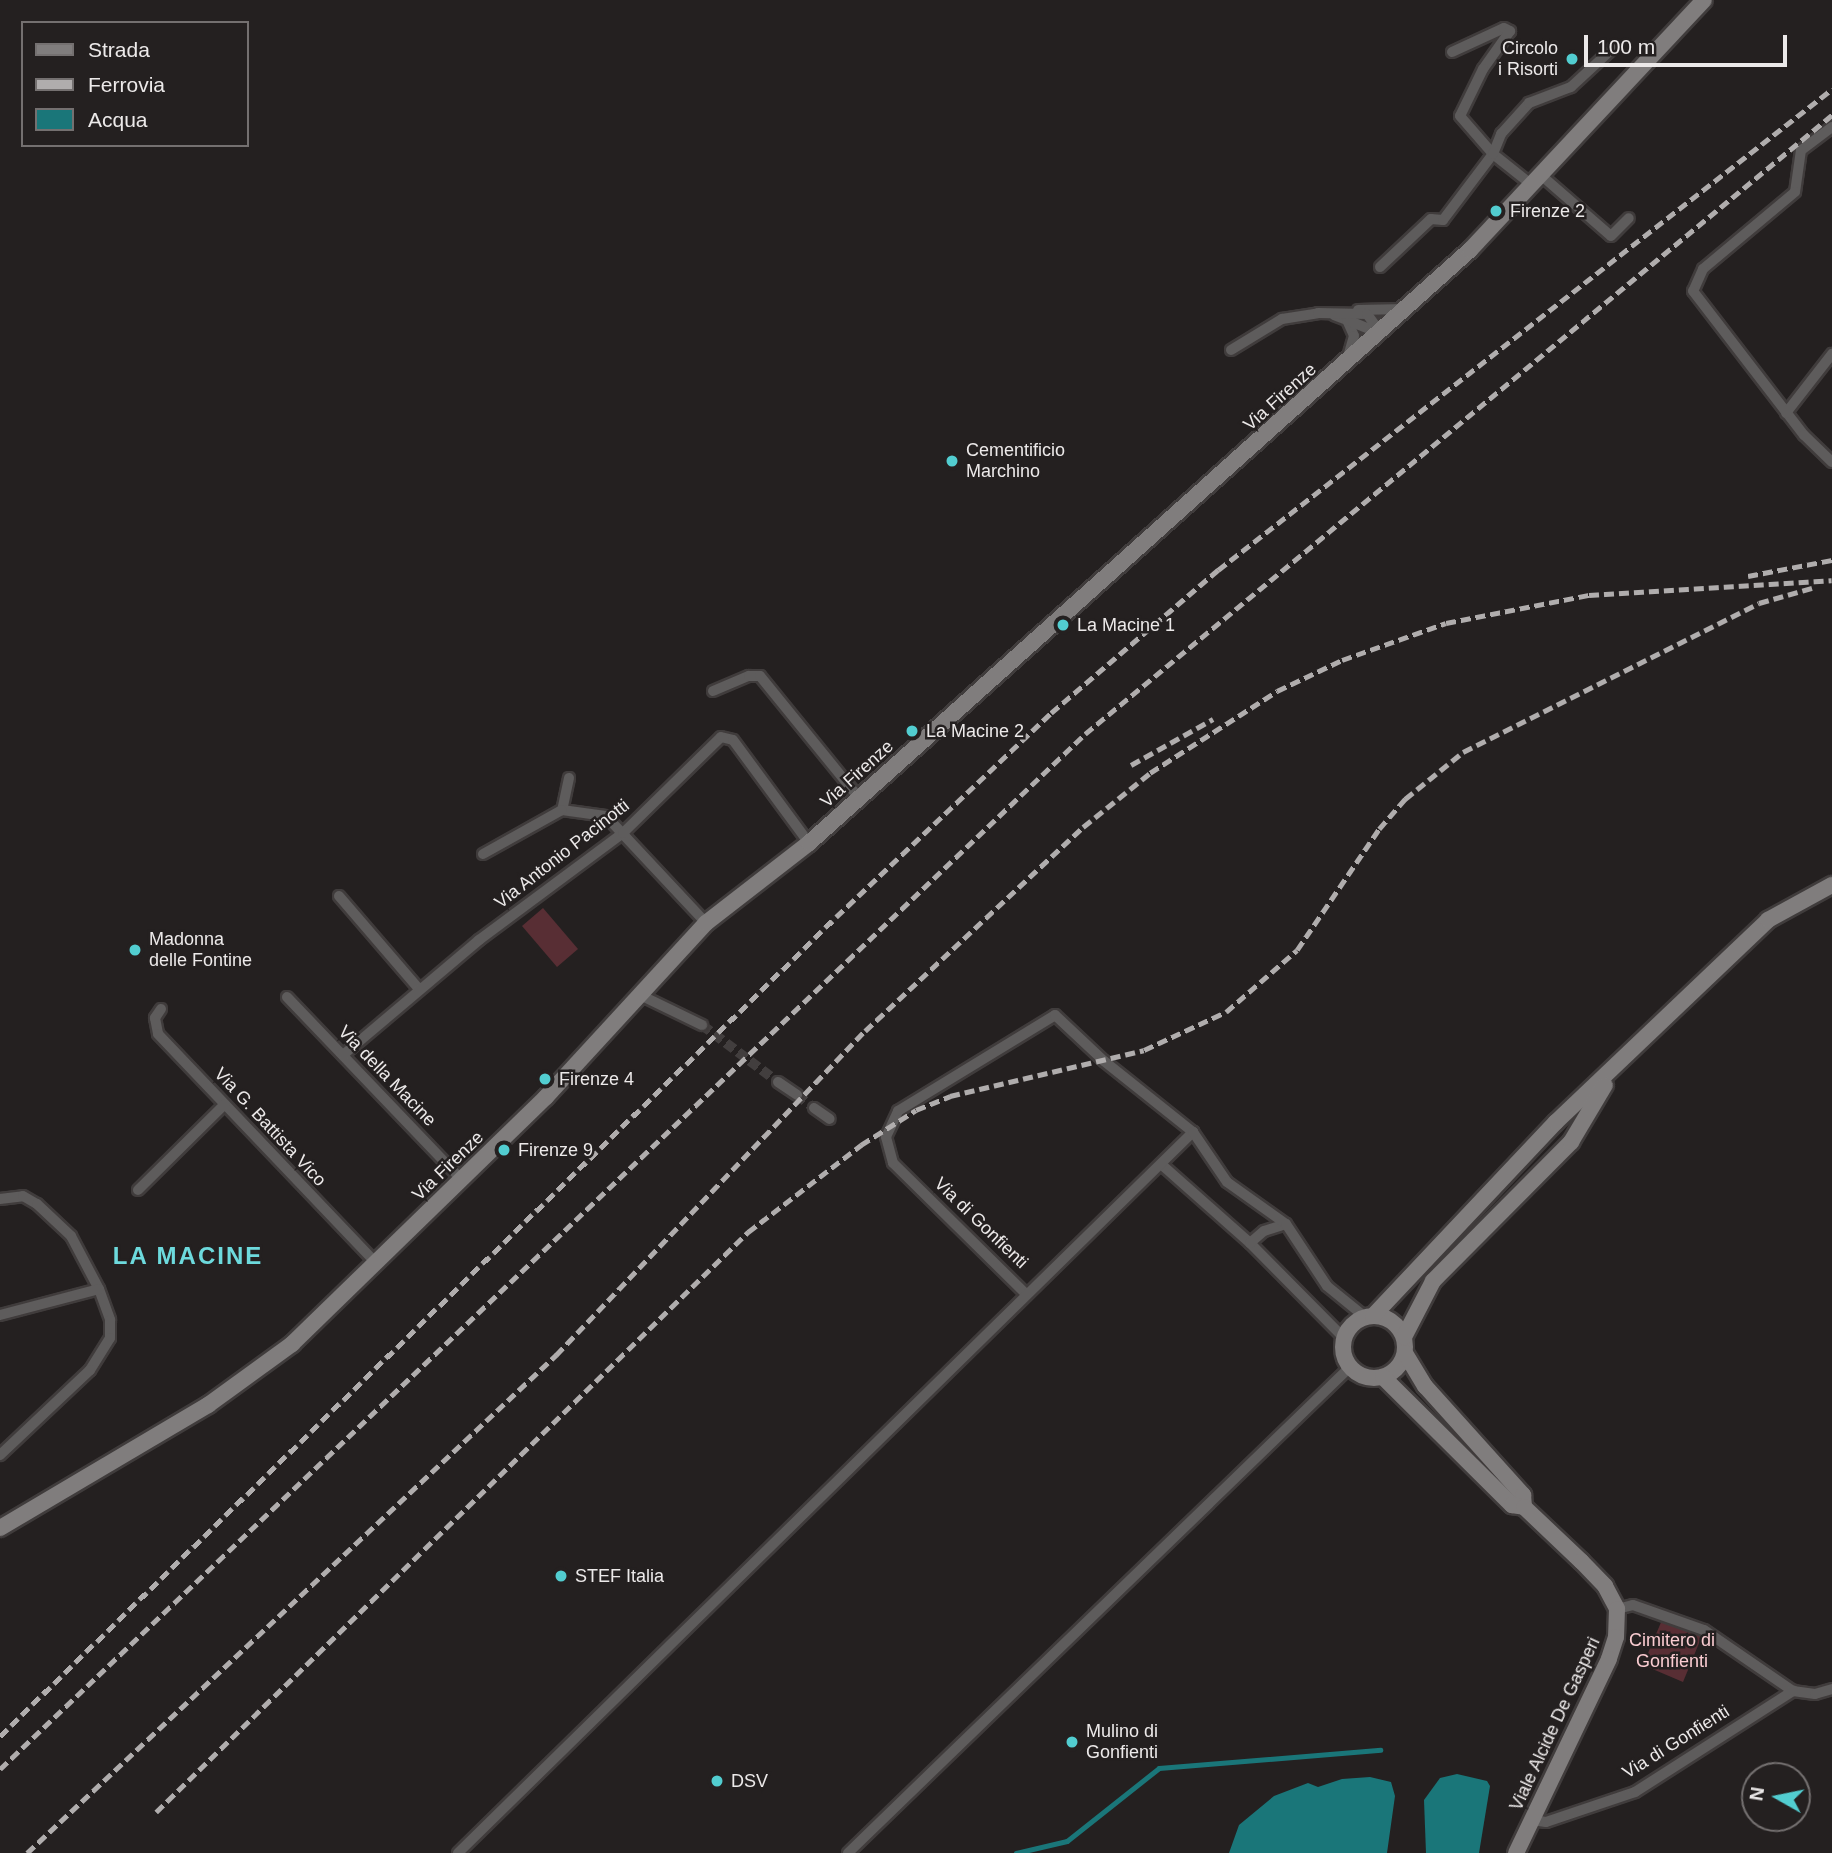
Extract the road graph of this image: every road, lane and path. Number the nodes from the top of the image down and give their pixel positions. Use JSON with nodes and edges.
{"nodes":[{"id":1,"x":1704,"y":0,"type":"edge"},
{"id":2,"x":1612,"y":49,"type":"dead end"},
{"id":3,"x":1452,"y":52,"type":"dead end"},
{"id":4,"x":1832,"y":127,"type":"edge"},
{"id":5,"x":1493,"y":154,"type":"junction"},
{"id":6,"x":1537,"y":180,"type":"junction"},
{"id":7,"x":1629,"y":218,"type":"dead end"},
{"id":8,"x":1380,"y":267,"type":"dead end"},
{"id":9,"x":1408,"y":309,"type":"junction"},
{"id":10,"x":1355,"y":311,"type":"junction"},
{"id":11,"x":1318,"y":313,"type":"junction"},
{"id":12,"x":1347,"y":320,"type":"junction"},
{"id":13,"x":1381,"y":334,"type":"junction"},
{"id":14,"x":1231,"y":350,"type":"dead end"},
{"id":15,"x":1832,"y":354,"type":"edge"},
{"id":16,"x":1339,"y":370,"type":"junction"},
{"id":17,"x":1786,"y":413,"type":"junction"},
{"id":18,"x":1832,"y":462,"type":"edge"},
{"id":19,"x":713,"y":691,"type":"dead end"},
{"id":20,"x":569,"y":778,"type":"dead end"},
{"id":21,"x":859,"y":798,"type":"junction"},
{"id":22,"x":562,"y":810,"type":"junction"},
{"id":23,"x":623,"y":833,"type":"junction"},
{"id":24,"x":809,"y":843,"type":"junction"},
{"id":25,"x":483,"y":853,"type":"dead end"},
{"id":26,"x":1832,"y":885,"type":"edge"},
{"id":27,"x":338,"y":896,"type":"dead end"},
{"id":28,"x":706,"y":923,"type":"junction"},
{"id":29,"x":419,"y":989,"type":"junction"},
{"id":30,"x":640,"y":995,"type":"junction"},
{"id":31,"x":287,"y":998,"type":"dead end"},
{"id":32,"x":161,"y":1009,"type":"dead end"},
{"id":33,"x":702,"y":1025,"type":"tunnel mouth"},
{"id":34,"x":343,"y":1055,"type":"junction"},
{"id":35,"x":1614,"y":1071,"type":"junction"},
{"id":36,"x":778,"y":1082,"type":"tunnel mouth"},
{"id":37,"x":797,"y":1095,"type":"tunnel mouth"},
{"id":38,"x":225,"y":1104,"type":"junction"},
{"id":39,"x":814,"y":1108,"type":"tunnel mouth"},
{"id":40,"x":830,"y":1119,"type":"dead end"},
{"id":41,"x":1193,"y":1132,"type":"junction"},
{"id":42,"x":1161,"y":1164,"type":"junction"},
{"id":43,"x":462,"y":1180,"type":"junction"},
{"id":44,"x":138,"y":1190,"type":"dead end"},
{"id":45,"x":0,"y":1199,"type":"edge"},
{"id":46,"x":1286,"y":1224,"type":"junction"},
{"id":47,"x":1250,"y":1243,"type":"junction"},
{"id":48,"x":376,"y":1263,"type":"junction"},
{"id":49,"x":99,"y":1289,"type":"junction"},
{"id":50,"x":1026,"y":1294,"type":"junction"},
{"id":51,"x":0,"y":1315,"type":"edge"},
{"id":52,"x":1369,"y":1316,"type":"junction"},
{"id":53,"x":1344,"y":1338,"type":"junction"},
{"id":54,"x":1404,"y":1345,"type":"junction"},
{"id":55,"x":1350,"y":1367,"type":"junction"},
{"id":56,"x":1383,"y":1377,"type":"junction"},
{"id":57,"x":0,"y":1455,"type":"edge"},
{"id":58,"x":1524,"y":1507,"type":"junction"},
{"id":59,"x":0,"y":1528,"type":"edge"},
{"id":60,"x":1617,"y":1609,"type":"junction"},
{"id":61,"x":1832,"y":1689,"type":"edge"},
{"id":62,"x":1793,"y":1690,"type":"junction"},
{"id":63,"x":1532,"y":1821,"type":"junction"},
{"id":64,"x":458,"y":1853,"type":"edge"},
{"id":65,"x":848,"y":1853,"type":"edge"},
{"id":66,"x":1516,"y":1853,"type":"edge"}],
"edges":[{"from":1,"to":6,"type":"main road","name":"Via Firenze"},
{"from":2,"to":5,"type":"street"},
{"from":3,"to":5,"type":"street"},
{"from":4,"to":17,"type":"street"},
{"from":5,"to":6,"type":"street"},
{"from":5,"to":8,"type":"street"},
{"from":6,"to":7,"type":"street"},
{"from":6,"to":9,"type":"main road","name":"Via Firenze"},
{"from":9,"to":10,"type":"street"},
{"from":9,"to":13,"type":"main road","name":"Via Firenze"},
{"from":10,"to":11,"type":"street"},
{"from":10,"to":13,"type":"street"},
{"from":11,"to":12,"type":"street"},
{"from":11,"to":14,"type":"street"},
{"from":12,"to":13,"type":"street"},
{"from":12,"to":16,"type":"street"},
{"from":13,"to":16,"type":"main road","name":"Via Firenze"},
{"from":15,"to":17,"type":"street"},
{"from":16,"to":21,"type":"main road","name":"Via Firenze"},
{"from":17,"to":18,"type":"street"},
{"from":19,"to":21,"type":"street"},
{"from":20,"to":22,"type":"street"},
{"from":21,"to":24,"type":"main road","name":"Via Firenze"},
{"from":22,"to":23,"type":"street"},
{"from":22,"to":25,"type":"street"},
{"from":23,"to":24,"type":"street","name":"Via Antonio Pacinotti"},
{"from":23,"to":28,"type":"street"},
{"from":23,"to":29,"type":"street","name":"Via Antonio Pacinotti"},
{"from":24,"to":28,"type":"main road","name":"Via Firenze"},
{"from":26,"to":35,"type":"main road"},
{"from":27,"to":29,"type":"street"},
{"from":28,"to":30,"type":"main road","name":"Via Firenze"},
{"from":29,"to":34,"type":"street","name":"Via Antonio Pacinotti"},
{"from":30,"to":33,"type":"street"},
{"from":30,"to":43,"type":"main road","name":"Via Firenze"},
{"from":31,"to":34,"type":"street","name":"Via della Macine"},
{"from":32,"to":38,"type":"street","name":"Via G. Battista Vico"},
{"from":34,"to":43,"type":"street","name":"Via della Macine"},
{"from":35,"to":52,"type":"main road"},
{"from":35,"to":54,"type":"main road"},
{"from":36,"to":37,"type":"street"},
{"from":38,"to":44,"type":"street"},
{"from":38,"to":48,"type":"street","name":"Via G. Battista Vico"},
{"from":39,"to":40,"type":"street"},
{"from":41,"to":42,"type":"street","name":"Via di Gonfienti"},
{"from":41,"to":46,"type":"street"},
{"from":41,"to":50,"type":"street","name":"Via di Gonfienti"},
{"from":42,"to":47,"type":"street"},
{"from":42,"to":50,"type":"street","name":"Via di Gonfienti"},
{"from":43,"to":48,"type":"main road","name":"Via Firenze"},
{"from":45,"to":49,"type":"street"},
{"from":46,"to":47,"type":"street"},
{"from":46,"to":52,"type":"street"},
{"from":47,"to":53,"type":"street"},
{"from":48,"to":59,"type":"main road","name":"Via Firenze"},
{"from":49,"to":51,"type":"street"},
{"from":49,"to":57,"type":"street"},
{"from":50,"to":64,"type":"street"},
{"from":52,"to":53,"type":"main road"},
{"from":52,"to":54,"type":"main road"},
{"from":53,"to":55,"type":"main road"},
{"from":54,"to":56,"type":"main road"},
{"from":54,"to":58,"type":"main road"},
{"from":55,"to":56,"type":"main road"},
{"from":55,"to":65,"type":"street"},
{"from":56,"to":58,"type":"main road"},
{"from":58,"to":60,"type":"main road"},
{"from":60,"to":62,"type":"street"},
{"from":60,"to":63,"type":"main road","name":"Viale Alcide De Gasperi"},
{"from":61,"to":62,"type":"street"},
{"from":62,"to":63,"type":"street","name":"Via di Gonfienti"},
{"from":63,"to":66,"type":"main road","name":"Viale Alcide De Gasperi"}]}
